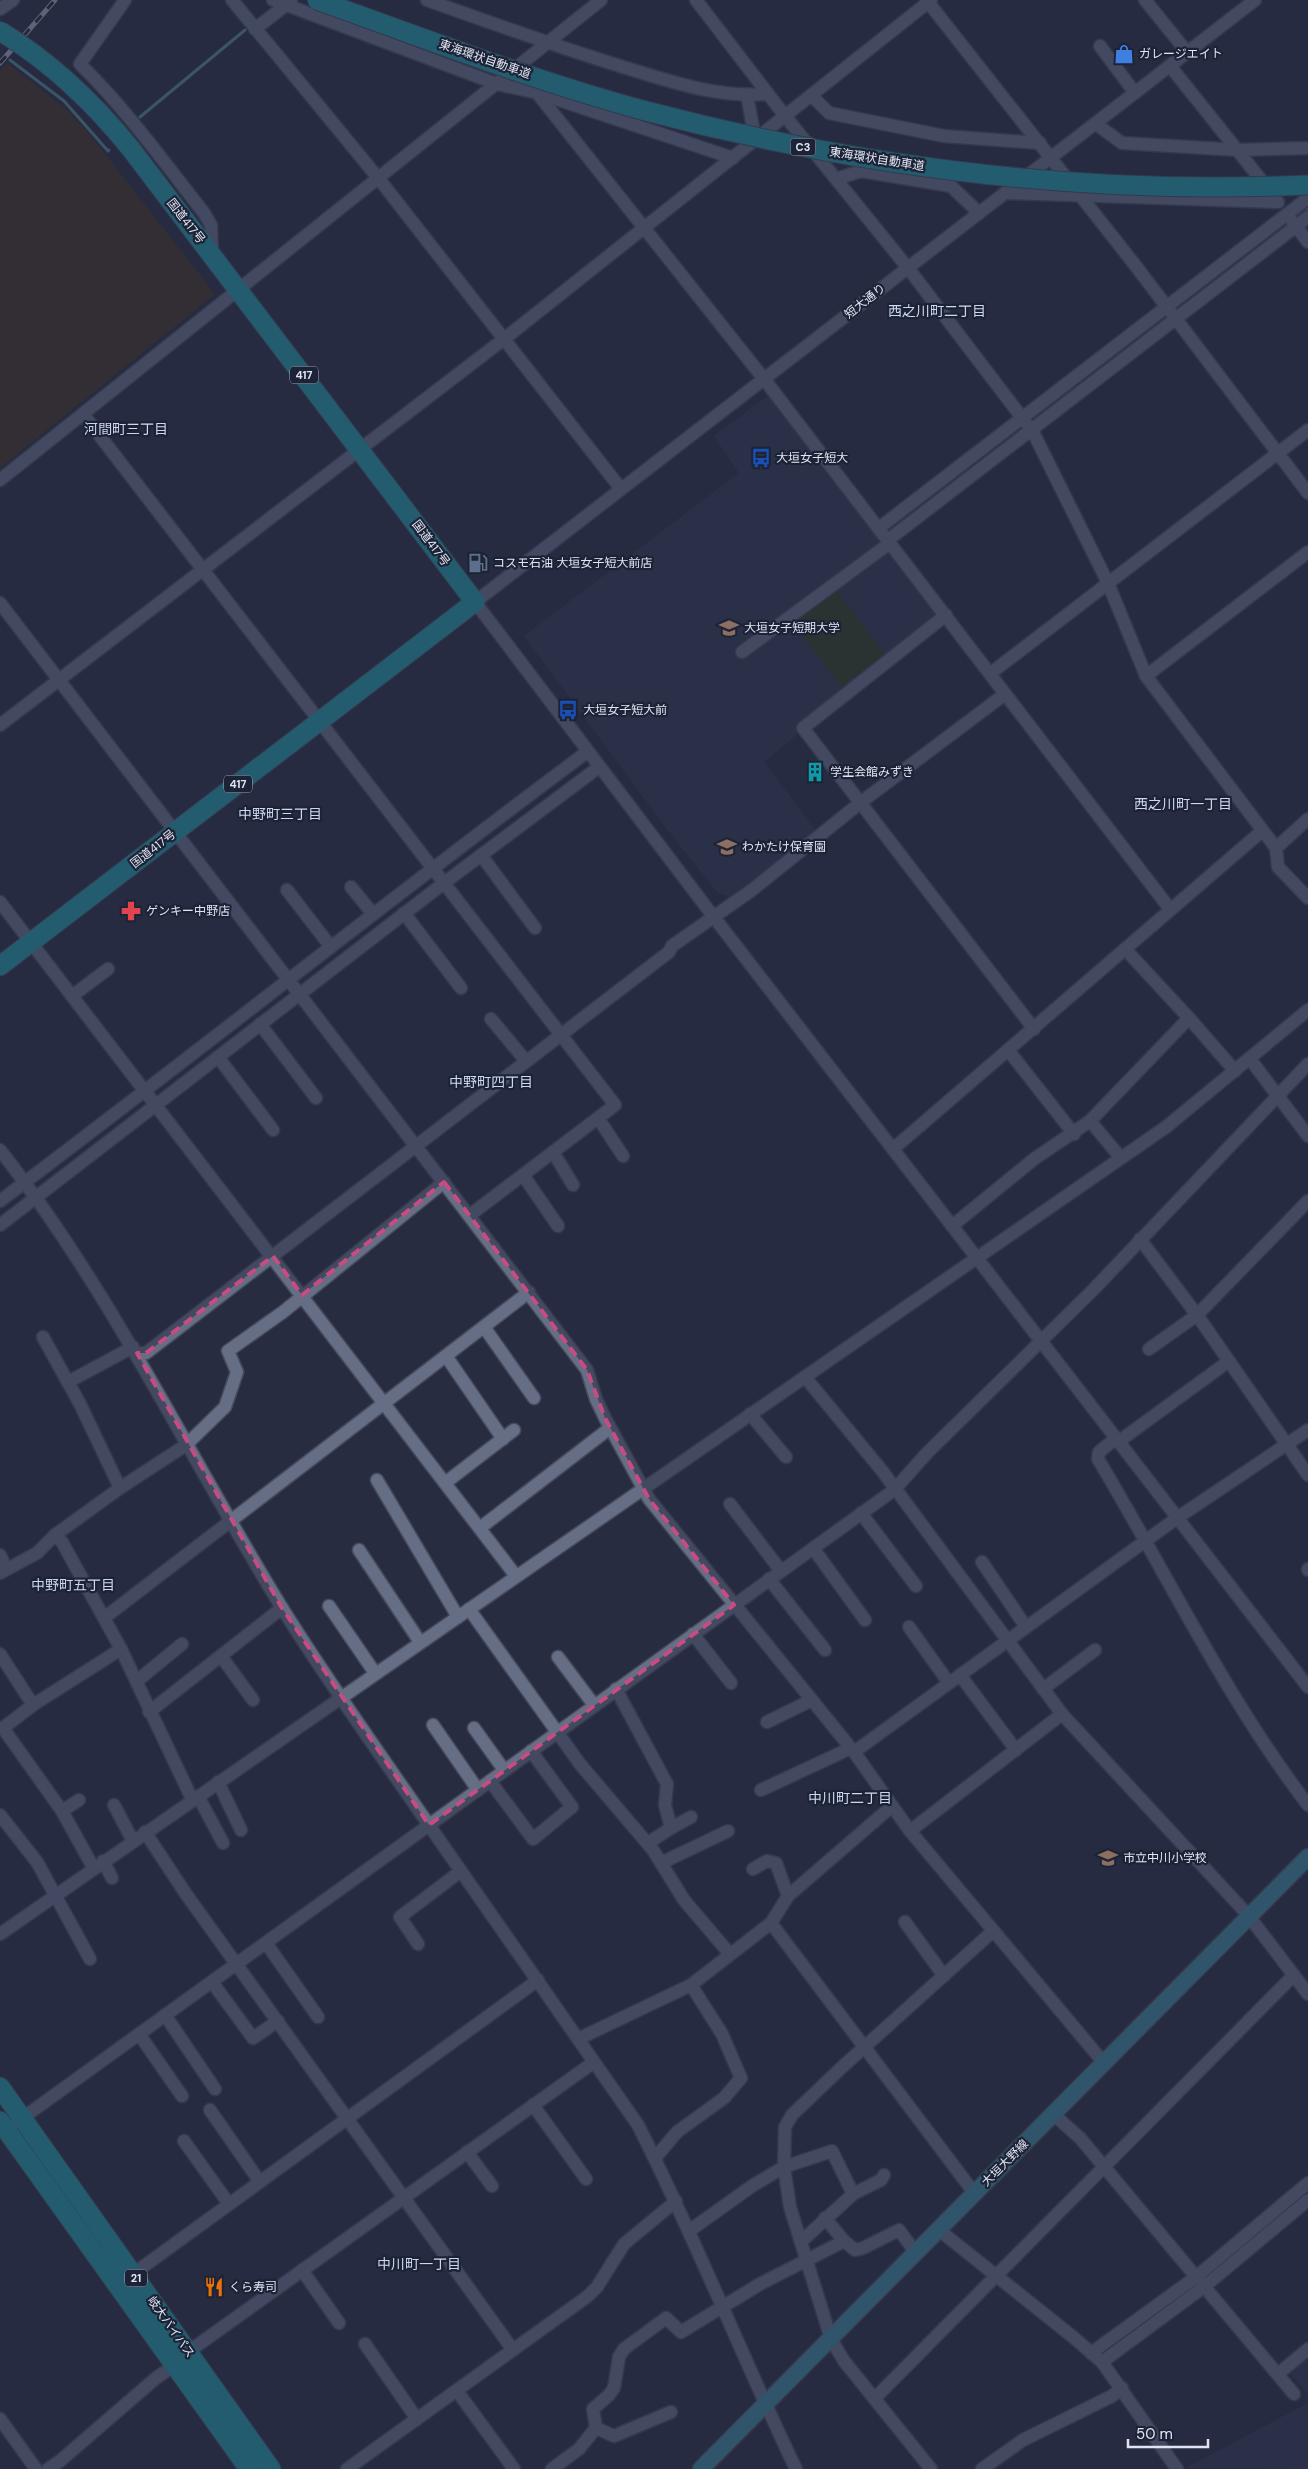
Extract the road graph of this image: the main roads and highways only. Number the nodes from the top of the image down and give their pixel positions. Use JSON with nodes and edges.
{"nodes":[{"id":1,"x":317,"y":0,"type":"edge"},
{"id":2,"x":0,"y":31,"type":"edge"},
{"id":3,"x":1308,"y":185,"type":"edge"},
{"id":4,"x":0,"y":966,"type":"edge"},
{"id":5,"x":1308,"y":1857,"type":"edge"},
{"id":6,"x":0,"y":2087,"type":"edge"},
{"id":7,"x":2,"y":2128,"type":"edge"},
{"id":8,"x":249,"y":2469,"type":"edge"},
{"id":9,"x":271,"y":2469,"type":"edge"},
{"id":10,"x":701,"y":2469,"type":"edge"}],
"edges":[{"from":1,"to":3,"type":"highway","name":"東海環状自動車道","number":"C3","bridge":true},
{"from":2,"to":4,"type":"highway","name":"国道417号","number":"417","bridge":true},
{"from":5,"to":10,"type":"main road","name":"大垣大野線"},
{"from":6,"to":9,"type":"highway","name":"岐大バイパス","number":"21"},
{"from":7,"to":8,"type":"highway","name":"岐大バイパス","number":"21"}]}
